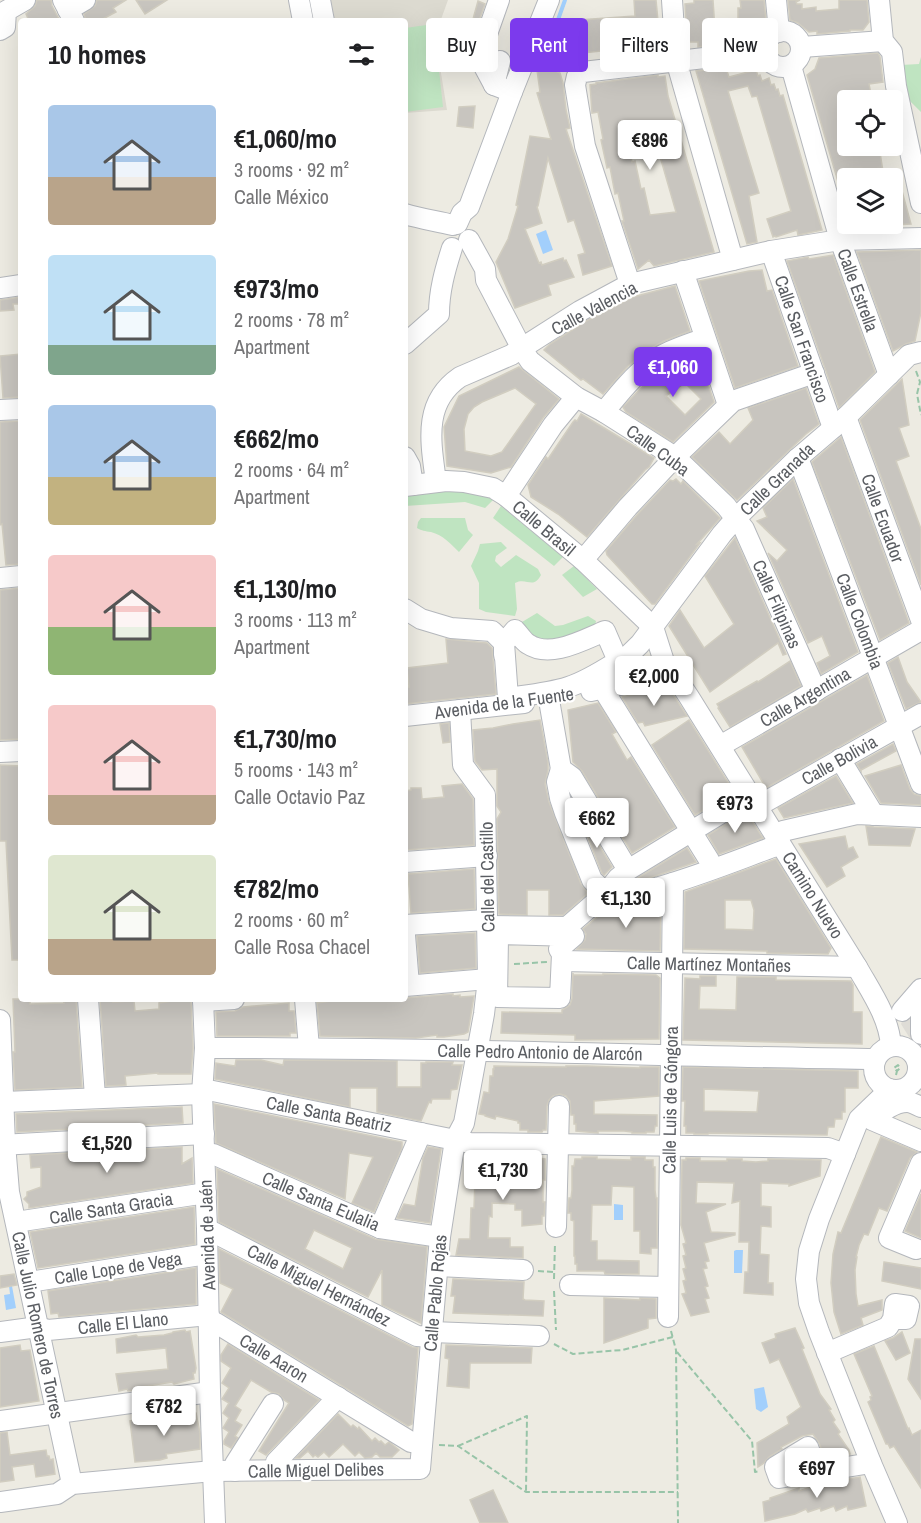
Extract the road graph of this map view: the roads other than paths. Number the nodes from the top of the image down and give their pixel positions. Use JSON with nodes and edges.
{"nodes":[{"id":1,"x":25,"y":0,"type":"edge"},
{"id":2,"x":85,"y":0,"type":"edge"},
{"id":3,"x":300,"y":0,"type":"edge"},
{"id":4,"x":320,"y":0,"type":"edge"},
{"id":5,"x":499,"y":0,"type":"edge"},
{"id":6,"x":549,"y":0,"type":"edge"},
{"id":7,"x":672,"y":0,"type":"edge"},
{"id":8,"x":776,"y":0,"type":"edge"},
{"id":9,"x":879,"y":0,"type":"edge"},
{"id":10,"x":68,"y":10,"type":"edge"},
{"id":11,"x":303,"y":18,"type":"edge"},
{"id":12,"x":323,"y":18,"type":"edge"},
{"id":13,"x":673,"y":18,"type":"edge"},
{"id":14,"x":0,"y":30,"type":"edge"},
{"id":15,"x":779,"y":32,"type":"joint"},
{"id":16,"x":884,"y":41,"type":"junction"},
{"id":17,"x":801,"y":47,"type":"junction"},
{"id":18,"x":500,"y":61,"type":"dead end"},
{"id":19,"x":791,"y":66,"type":"junction"},
{"id":20,"x":778,"y":67,"type":"edge"},
{"id":21,"x":600,"y":70,"type":"edge"},
{"id":22,"x":679,"y":72,"type":"edge"},
{"id":23,"x":503,"y":88,"type":"junction"},
{"id":24,"x":921,"y":202,"type":"edge"},
{"id":25,"x":412,"y":216,"type":"edge"},
{"id":26,"x":457,"y":237,"type":"junction"},
{"id":27,"x":921,"y":238,"type":"edge"},
{"id":28,"x":840,"y":240,"type":"junction"},
{"id":29,"x":771,"y":251,"type":"junction"},
{"id":30,"x":733,"y":260,"type":"junction"},
{"id":31,"x":683,"y":272,"type":"junction"},
{"id":32,"x":630,"y":284,"type":"junction"},
{"id":33,"x":18,"y":285,"type":"edge"},
{"id":34,"x":0,"y":288,"type":"edge"},
{"id":35,"x":705,"y":338,"type":"junction"},
{"id":36,"x":408,"y":341,"type":"edge"},
{"id":37,"x":522,"y":349,"type":"junction"},
{"id":38,"x":915,"y":354,"type":"edge"},
{"id":39,"x":814,"y":373,"type":"junction"},
{"id":40,"x":889,"y":375,"type":"junction"},
{"id":41,"x":576,"y":397,"type":"junction"},
{"id":42,"x":728,"y":405,"type":"junction"},
{"id":43,"x":18,"y":409,"type":"edge"},
{"id":44,"x":0,"y":410,"type":"edge"},
{"id":45,"x":604,"y":412,"type":"junction"},
{"id":46,"x":839,"y":422,"type":"junction"},
{"id":47,"x":675,"y":457,"type":"junction"},
{"id":48,"x":798,"y":458,"type":"junction"},
{"id":49,"x":408,"y":462,"type":"edge"},
{"id":50,"x":436,"y":482,"type":"junction"},
{"id":51,"x":409,"y":486,"type":"edge"},
{"id":52,"x":506,"y":496,"type":"junction"},
{"id":53,"x":736,"y":518,"type":"junction"},
{"id":54,"x":583,"y":560,"type":"junction"},
{"id":55,"x":18,"y":576,"type":"edge"},
{"id":56,"x":0,"y":578,"type":"edge"},
{"id":57,"x":408,"y":611,"type":"edge"},
{"id":58,"x":921,"y":620,"type":"edge"},
{"id":59,"x":653,"y":627,"type":"junction"},
{"id":60,"x":921,"y":630,"type":"edge"},
{"id":61,"x":498,"y":637,"type":"junction"},
{"id":62,"x":874,"y":657,"type":"junction"},
{"id":63,"x":667,"y":671,"type":"junction"},
{"id":64,"x":603,"y":689,"type":"junction"},
{"id":65,"x":816,"y":691,"type":"junction"},
{"id":66,"x":549,"y":700,"type":"junction"},
{"id":67,"x":508,"y":702,"type":"junction"},
{"id":68,"x":460,"y":710,"type":"junction"},
{"id":69,"x":921,"y":714,"type":"edge"},
{"id":70,"x":410,"y":721,"type":"edge"},
{"id":71,"x":899,"y":726,"type":"junction"},
{"id":72,"x":720,"y":746,"type":"junction"},
{"id":73,"x":0,"y":752,"type":"edge"},
{"id":74,"x":18,"y":752,"type":"edge"},
{"id":75,"x":840,"y":759,"type":"junction"},
{"id":76,"x":561,"y":769,"type":"junction"},
{"id":77,"x":921,"y":784,"type":"edge"},
{"id":78,"x":754,"y":801,"type":"junction"},
{"id":79,"x":873,"y":815,"type":"junction"},
{"id":80,"x":921,"y":817,"type":"edge"},
{"id":81,"x":691,"y":832,"type":"junction"},
{"id":82,"x":778,"y":838,"type":"junction"},
{"id":83,"x":487,"y":856,"type":"junction"},
{"id":84,"x":709,"y":860,"type":"dead end"},
{"id":85,"x":408,"y":862,"type":"edge"},
{"id":86,"x":628,"y":870,"type":"junction"},
{"id":87,"x":673,"y":883,"type":"junction"},
{"id":88,"x":606,"y":893,"type":"junction"},
{"id":89,"x":487,"y":923,"type":"junction"},
{"id":90,"x":408,"y":925,"type":"edge"},
{"id":91,"x":562,"y":961,"type":"junction"},
{"id":92,"x":672,"y":963,"type":"junction"},
{"id":93,"x":857,"y":967,"type":"junction"},
{"id":94,"x":493,"y":972,"type":"junction"},
{"id":95,"x":408,"y":985,"type":"edge"},
{"id":96,"x":921,"y":989,"type":"edge"},
{"id":97,"x":88,"y":1002,"type":"edge"},
{"id":98,"x":203,"y":1002,"type":"edge"},
{"id":99,"x":306,"y":1002,"type":"edge"},
{"id":100,"x":912,"y":1010,"type":"edge"},
{"id":101,"x":0,"y":1020,"type":"edge"},
{"id":102,"x":921,"y":1034,"type":"edge"},
{"id":103,"x":891,"y":1046,"type":"junction"},
{"id":104,"x":205,"y":1048,"type":"junction"},
{"id":105,"x":309,"y":1048,"type":"junction"},
{"id":106,"x":478,"y":1050,"type":"junction"},
{"id":107,"x":671,"y":1055,"type":"junction"},
{"id":108,"x":919,"y":1059,"type":"edge"},
{"id":109,"x":880,"y":1075,"type":"junction"},
{"id":110,"x":917,"y":1086,"type":"edge"},
{"id":111,"x":199,"y":1092,"type":"junction"},
{"id":112,"x":95,"y":1097,"type":"junction"},
{"id":113,"x":4,"y":1102,"type":"junction"},
{"id":114,"x":559,"y":1106,"type":"dead end"},
{"id":115,"x":921,"y":1107,"type":"edge"},
{"id":116,"x":421,"y":1133,"type":"junction"},
{"id":117,"x":204,"y":1134,"type":"junction"},
{"id":118,"x":455,"y":1140,"type":"junction"},
{"id":119,"x":921,"y":1141,"type":"edge"},
{"id":120,"x":3,"y":1145,"type":"edge"},
{"id":121,"x":557,"y":1145,"type":"junction"},
{"id":122,"x":669,"y":1146,"type":"junction"},
{"id":123,"x":845,"y":1154,"type":"junction"},
{"id":124,"x":205,"y":1155,"type":"junction"},
{"id":125,"x":921,"y":1163,"type":"edge"},
{"id":126,"x":206,"y":1193,"type":"junction"},
{"id":127,"x":10,"y":1221,"type":"edge"},
{"id":128,"x":556,"y":1227,"type":"dead end"},
{"id":129,"x":207,"y":1228,"type":"junction"},
{"id":130,"x":380,"y":1228,"type":"junction"},
{"id":131,"x":440,"y":1237,"type":"junction"},
{"id":132,"x":916,"y":1249,"type":"dead end"},
{"id":133,"x":207,"y":1254,"type":"junction"},
{"id":134,"x":438,"y":1266,"type":"junction"},
{"id":135,"x":523,"y":1270,"type":"dead end"},
{"id":136,"x":28,"y":1282,"type":"junction"},
{"id":137,"x":570,"y":1285,"type":"dead end"},
{"id":138,"x":668,"y":1287,"type":"junction"},
{"id":139,"x":668,"y":1317,"type":"road end"},
{"id":140,"x":209,"y":1319,"type":"junction"},
{"id":141,"x":893,"y":1319,"type":"dead end"},
{"id":142,"x":38,"y":1327,"type":"junction"},
{"id":143,"x":0,"y":1332,"type":"edge"},
{"id":144,"x":431,"y":1334,"type":"junction"},
{"id":145,"x":539,"y":1336,"type":"road end"},
{"id":146,"x":827,"y":1353,"type":"junction"},
{"id":147,"x":210,"y":1392,"type":"junction"},
{"id":148,"x":338,"y":1397,"type":"junction"},
{"id":149,"x":273,"y":1404,"type":"dead end"},
{"id":150,"x":57,"y":1413,"type":"junction"},
{"id":151,"x":0,"y":1421,"type":"edge"},
{"id":152,"x":422,"y":1444,"type":"junction"},
{"id":153,"x":871,"y":1463,"type":"junction"},
{"id":154,"x":775,"y":1467,"type":"road end"},
{"id":155,"x":420,"y":1469,"type":"joint"},
{"id":156,"x":275,"y":1470,"type":"junction"},
{"id":157,"x":213,"y":1471,"type":"junction"},
{"id":158,"x":235,"y":1471,"type":"junction"},
{"id":159,"x":72,"y":1484,"type":"junction"},
{"id":160,"x":0,"y":1502,"type":"edge"},
{"id":161,"x":215,"y":1523,"type":"edge"},
{"id":162,"x":897,"y":1523,"type":"edge"}],
"edges":[{"from":1,"to":14,"type":"street"},
{"from":2,"to":10,"type":"street"},
{"from":3,"to":11,"type":"street"},
{"from":4,"to":12,"type":"street"},
{"from":5,"to":23,"type":"street"},
{"from":6,"to":23,"type":"street"},
{"from":7,"to":13,"type":"street"},
{"from":8,"to":15,"type":"street"},
{"from":9,"to":16,"type":"street"},
{"from":15,"to":17,"type":"street"},
{"from":16,"to":17,"type":"street"},
{"from":16,"to":24,"type":"street"},
{"from":17,"to":19,"type":"street"},
{"from":18,"to":23,"type":"street"},
{"from":19,"to":20,"type":"street"},
{"from":19,"to":28,"type":"street","name":"Calle Estrella"},
{"from":21,"to":32,"type":"street"},
{"from":22,"to":30,"type":"street"},
{"from":23,"to":26,"type":"street"},
{"from":25,"to":26,"type":"street","name":"Calle Cuba"},
{"from":26,"to":36,"type":"street"},
{"from":26,"to":37,"type":"street","name":"Calle Cuba"},
{"from":27,"to":28,"type":"street","name":"Calle Valencia"},
{"from":28,"to":29,"type":"street","name":"Calle Valencia"},
{"from":28,"to":40,"type":"street","name":"Calle Estrella"},
{"from":29,"to":30,"type":"street","name":"Calle Valencia"},
{"from":29,"to":39,"type":"street","name":"Calle San Francisco"},
{"from":30,"to":31,"type":"street","name":"Calle Valencia"},
{"from":31,"to":32,"type":"street","name":"Calle Valencia"},
{"from":31,"to":35,"type":"street"},
{"from":32,"to":37,"type":"street","name":"Calle Valencia"},
{"from":33,"to":34,"type":"street"},
{"from":35,"to":42,"type":"street"},
{"from":35,"to":45,"type":"street"},
{"from":37,"to":41,"type":"street","name":"Calle Cuba"},
{"from":37,"to":50,"type":"street","name":"Calle Valencia"},
{"from":38,"to":40,"type":"street","name":"Calle Granada"},
{"from":39,"to":42,"type":"street"},
{"from":39,"to":46,"type":"street","name":"Calle San Francisco"},
{"from":40,"to":46,"type":"street","name":"Calle Granada"},
{"from":41,"to":45,"type":"street","name":"Calle Cuba"},
{"from":41,"to":52,"type":"street"},
{"from":42,"to":47,"type":"street"},
{"from":43,"to":44,"type":"street"},
{"from":45,"to":47,"type":"street","name":"Calle Cuba"},
{"from":46,"to":48,"type":"street","name":"Calle Granada"},
{"from":46,"to":58,"type":"street","name":"Calle Ecuador"},
{"from":47,"to":53,"type":"street","name":"Calle Cuba"},
{"from":47,"to":54,"type":"street"},
{"from":48,"to":53,"type":"street","name":"Calle Granada"},
{"from":48,"to":62,"type":"street","name":"Calle Colombia"},
{"from":49,"to":51,"type":"street","name":"Calle Brasil"},
{"from":50,"to":51,"type":"street","name":"Calle Brasil"},
{"from":50,"to":52,"type":"street","name":"Calle Brasil"},
{"from":52,"to":54,"type":"street","name":"Calle Brasil"},
{"from":53,"to":59,"type":"street","name":"Calle Granada"},
{"from":53,"to":65,"type":"street","name":"Calle Filipinas"},
{"from":54,"to":59,"type":"street","name":"Calle Brasil"},
{"from":55,"to":56,"type":"street"},
{"from":57,"to":61,"type":"street"},
{"from":59,"to":63,"type":"street","name":"Camino Nuevo"},
{"from":59,"to":64,"type":"street"},
{"from":60,"to":62,"type":"street","name":"Calle Argentina"},
{"from":61,"to":67,"type":"street"},
{"from":61,"to":67,"type":"street"},
{"from":62,"to":65,"type":"street","name":"Calle Argentina"},
{"from":62,"to":71,"type":"street","name":"Calle Colombia"},
{"from":63,"to":64,"type":"street","name":"Avenida de la Fuente"},
{"from":63,"to":72,"type":"street","name":"Camino Nuevo"},
{"from":64,"to":66,"type":"street","name":"Avenida de la Fuente"},
{"from":64,"to":81,"type":"street"},
{"from":65,"to":72,"type":"street","name":"Calle Argentina"},
{"from":66,"to":67,"type":"street","name":"Avenida de la Fuente"},
{"from":66,"to":76,"type":"street"},
{"from":67,"to":68,"type":"street","name":"Avenida de la Fuente"},
{"from":68,"to":70,"type":"street","name":"Avenida de la Fuente"},
{"from":68,"to":83,"type":"street","name":"Calle del Castillo"},
{"from":69,"to":71,"type":"street","name":"Calle Bolivia"},
{"from":71,"to":75,"type":"street","name":"Calle Bolivia"},
{"from":71,"to":77,"type":"street","name":"Calle Colombia"},
{"from":72,"to":78,"type":"street","name":"Camino Nuevo"},
{"from":73,"to":74,"type":"street"},
{"from":75,"to":78,"type":"street","name":"Calle Bolivia"},
{"from":75,"to":79,"type":"street"},
{"from":76,"to":86,"type":"street"},
{"from":76,"to":88,"type":"street"},
{"from":78,"to":81,"type":"street","name":"Calle Bolivia"},
{"from":78,"to":82,"type":"street","name":"Camino Nuevo"},
{"from":79,"to":80,"type":"street"},
{"from":79,"to":82,"type":"street"},
{"from":81,"to":84,"type":"street"},
{"from":81,"to":86,"type":"street","name":"Calle Bolivia"},
{"from":82,"to":87,"type":"street"},
{"from":82,"to":93,"type":"street","name":"Camino Nuevo"},
{"from":83,"to":85,"type":"street"},
{"from":83,"to":89,"type":"street","name":"Calle del Castillo"},
{"from":86,"to":88,"type":"street","name":"Calle Bolivia"},
{"from":87,"to":88,"type":"street"},
{"from":87,"to":92,"type":"street","name":"Calle Luis de Góngora"},
{"from":88,"to":89,"type":"street","name":"Calle Bolivia"},
{"from":89,"to":90,"type":"street","name":"Calle Bolivia"},
{"from":89,"to":94,"type":"street","name":"Calle del Castillo"},
{"from":91,"to":92,"type":"street","name":"Calle Martínez Montañes"},
{"from":91,"to":94,"type":"street"},
{"from":91,"to":94,"type":"street"},
{"from":92,"to":93,"type":"street","name":"Calle Martínez Montañes"},
{"from":92,"to":107,"type":"street","name":"Calle Luis de Góngora"},
{"from":93,"to":103,"type":"street","name":"Camino Nuevo"},
{"from":94,"to":95,"type":"street"},
{"from":94,"to":106,"type":"street","name":"Calle del Castillo"},
{"from":96,"to":100,"type":"street"},
{"from":97,"to":112,"type":"street"},
{"from":98,"to":104,"type":"street","name":"Avenida de Jaén"},
{"from":99,"to":105,"type":"street"},
{"from":100,"to":102,"type":"street"},
{"from":101,"to":113,"type":"street","name":"Calle Julio Romero de Torres"},
{"from":103,"to":108,"type":"street"},
{"from":103,"to":109,"type":"street"},
{"from":104,"to":105,"type":"street","name":"Calle Pedro Antonio de Alarcón"},
{"from":104,"to":111,"type":"street","name":"Avenida de Jaén"},
{"from":105,"to":106,"type":"street","name":"Calle Pedro Antonio de Alarcón"},
{"from":106,"to":107,"type":"street","name":"Calle Pedro Antonio de Alarcón"},
{"from":106,"to":118,"type":"street","name":"Calle Pablo Rojas"},
{"from":107,"to":109,"type":"street","name":"Calle Pedro Antonio de Alarcón"},
{"from":107,"to":122,"type":"street","name":"Calle Luis de Góngora"},
{"from":108,"to":110,"type":"street"},
{"from":109,"to":110,"type":"street"},
{"from":109,"to":123,"type":"street"},
{"from":111,"to":112,"type":"street","name":"Calle Santa Beatriz"},
{"from":111,"to":116,"type":"street","name":"Calle Santa Beatriz"},
{"from":111,"to":117,"type":"street","name":"Avenida de Jaén"},
{"from":112,"to":113,"type":"street","name":"Calle Santa Beatriz"},
{"from":113,"to":120,"type":"street","name":"Calle Julio Romero de Torres"},
{"from":114,"to":121,"type":"street"},
{"from":115,"to":119,"type":"street"},
{"from":116,"to":118,"type":"street","name":"Calle Santa Beatriz"},
{"from":116,"to":130,"type":"street"},
{"from":117,"to":120,"type":"street"},
{"from":117,"to":124,"type":"street","name":"Avenida de Jaén"},
{"from":118,"to":121,"type":"street","name":"Calle Santa Beatriz"},
{"from":118,"to":131,"type":"street","name":"Calle Pablo Rojas"},
{"from":120,"to":127,"type":"street","name":"Calle Julio Romero de Torres"},
{"from":121,"to":122,"type":"street","name":"Calle Santa Beatriz"},
{"from":121,"to":128,"type":"street"},
{"from":122,"to":123,"type":"street","name":"Calle Santa Beatriz"},
{"from":122,"to":138,"type":"street","name":"Calle Luis de Góngora"},
{"from":123,"to":146,"type":"street"},
{"from":124,"to":126,"type":"street","name":"Avenida de Jaén"},
{"from":124,"to":130,"type":"street","name":"Calle Santa Eulalia"},
{"from":125,"to":132,"type":"street"},
{"from":126,"to":127,"type":"street","name":"Calle Santa Gracia"},
{"from":126,"to":129,"type":"street","name":"Avenida de Jaén"},
{"from":127,"to":136,"type":"street","name":"Calle Julio Romero de Torres"},
{"from":129,"to":133,"type":"street","name":"Avenida de Jaén"},
{"from":129,"to":144,"type":"street","name":"Calle Miguel Hernández"},
{"from":130,"to":131,"type":"street","name":"Calle Santa Eulalia"},
{"from":131,"to":134,"type":"street","name":"Calle Pablo Rojas"},
{"from":133,"to":136,"type":"street","name":"Calle Lope de Vega"},
{"from":133,"to":140,"type":"street","name":"Avenida de Jaén"},
{"from":134,"to":135,"type":"street"},
{"from":134,"to":144,"type":"street","name":"Calle Pablo Rojas"},
{"from":136,"to":142,"type":"street","name":"Calle Julio Romero de Torres"},
{"from":137,"to":138,"type":"street"},
{"from":138,"to":139,"type":"street","name":"Calle Luis de Góngora"},
{"from":140,"to":142,"type":"street","name":"Calle El Llano"},
{"from":140,"to":147,"type":"street","name":"Avenida de Jaén"},
{"from":140,"to":148,"type":"street","name":"Calle Aaron"},
{"from":141,"to":146,"type":"street"},
{"from":142,"to":143,"type":"street","name":"Calle El Llano"},
{"from":142,"to":150,"type":"street","name":"Calle Julio Romero de Torres"},
{"from":144,"to":145,"type":"street","name":"Calle Miguel Hernández"},
{"from":144,"to":152,"type":"street","name":"Calle Pablo Rojas"},
{"from":146,"to":153,"type":"street"},
{"from":147,"to":150,"type":"street"},
{"from":147,"to":157,"type":"street","name":"Avenida de Jaén"},
{"from":148,"to":152,"type":"street","name":"Calle Aaron"},
{"from":148,"to":156,"type":"street"},
{"from":149,"to":158,"type":"street"},
{"from":150,"to":151,"type":"street"},
{"from":150,"to":159,"type":"street","name":"Calle Julio Romero de Torres"},
{"from":152,"to":155,"type":"street","name":"Calle Pablo Rojas"},
{"from":153,"to":154,"type":"street"},
{"from":153,"to":162,"type":"street"},
{"from":155,"to":156,"type":"street","name":"Calle Miguel Delibes"},
{"from":156,"to":158,"type":"street","name":"Calle Miguel Delibes"},
{"from":157,"to":158,"type":"street","name":"Calle Miguel Delibes"},
{"from":157,"to":159,"type":"street","name":"Calle Miguel Delibes"},
{"from":157,"to":161,"type":"street","name":"Avenida de Jaén"},
{"from":159,"to":160,"type":"street","name":"Calle Miguel Delibes"}]}
